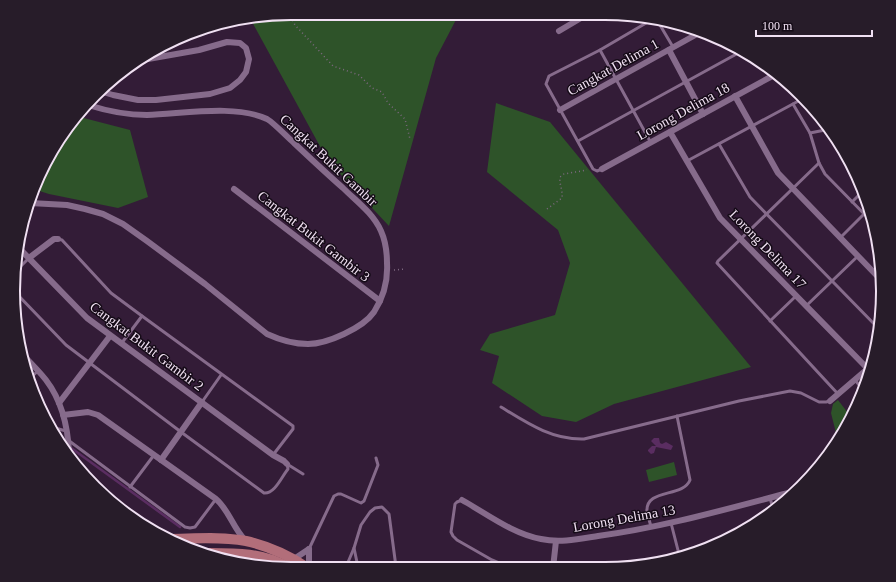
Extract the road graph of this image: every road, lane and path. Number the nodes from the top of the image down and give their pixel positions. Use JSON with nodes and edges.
{"nodes":[{"id":1,"x":292,"y":20,"type":"edge"},
{"id":2,"x":578,"y":20,"type":"edge"},
{"id":3,"x":646,"y":23,"type":"edge"},
{"id":4,"x":660,"y":25,"type":"edge"},
{"id":5,"x":559,"y":31,"type":"dead end"},
{"id":6,"x":695,"y":35,"type":"edge"},
{"id":7,"x":671,"y":48,"type":"junction"},
{"id":8,"x":600,"y":50,"type":"junction"},
{"id":9,"x":737,"y":54,"type":"edge"},
{"id":10,"x":154,"y":57,"type":"edge"},
{"id":11,"x":770,"y":77,"type":"edge"},
{"id":12,"x":616,"y":79,"type":"junction"},
{"id":13,"x":686,"y":82,"type":"junction"},
{"id":14,"x":106,"y":93,"type":"edge"},
{"id":15,"x":735,"y":96,"type":"junction"},
{"id":16,"x":799,"y":101,"type":"edge"},
{"id":17,"x":793,"y":104,"type":"junction"},
{"id":18,"x":92,"y":106,"type":"edge"},
{"id":19,"x":560,"y":110,"type":"junction"},
{"id":20,"x":633,"y":111,"type":"junction"},
{"id":21,"x":703,"y":114,"type":"junction"},
{"id":22,"x":752,"y":126,"type":"junction"},
{"id":23,"x":823,"y":130,"type":"edge"},
{"id":24,"x":670,"y":132,"type":"junction"},
{"id":25,"x":810,"y":133,"type":"junction"},
{"id":26,"x":410,"y":140,"type":"dead end"},
{"id":27,"x":578,"y":141,"type":"junction"},
{"id":28,"x":651,"y":143,"type":"junction"},
{"id":29,"x":719,"y":144,"type":"junction"},
{"id":30,"x":687,"y":162,"type":"junction"},
{"id":31,"x":819,"y":163,"type":"junction"},
{"id":32,"x":593,"y":169,"type":"junction"},
{"id":33,"x":602,"y":169,"type":"joint"},
{"id":34,"x":792,"y":188,"type":"junction"},
{"id":35,"x":234,"y":189,"type":"dead end"},
{"id":36,"x":858,"y":196,"type":"edge"},
{"id":37,"x":852,"y":202,"type":"junction"},
{"id":38,"x":34,"y":203,"type":"edge"},
{"id":39,"x":547,"y":209,"type":"dead end"},
{"id":40,"x":766,"y":214,"type":"junction"},
{"id":41,"x":864,"y":214,"type":"joint"},
{"id":42,"x":840,"y":238,"type":"junction"},
{"id":43,"x":58,"y":239,"type":"joint"},
{"id":44,"x":740,"y":239,"type":"junction"},
{"id":45,"x":23,"y":252,"type":"edge"},
{"id":46,"x":858,"y":256,"type":"junction"},
{"id":47,"x":29,"y":258,"type":"junction"},
{"id":48,"x":21,"y":266,"type":"edge"},
{"id":49,"x":406,"y":269,"type":"dead end"},
{"id":50,"x":388,"y":270,"type":"junction"},
{"id":51,"x":875,"y":273,"type":"edge"},
{"id":52,"x":832,"y":281,"type":"junction"},
{"id":53,"x":796,"y":296,"type":"junction"},
{"id":54,"x":20,"y":298,"type":"edge"},
{"id":55,"x":380,"y":301,"type":"junction"},
{"id":56,"x":806,"y":307,"type":"junction"},
{"id":57,"x":142,"y":316,"type":"junction"},
{"id":58,"x":770,"y":321,"type":"junction"},
{"id":59,"x":874,"y":324,"type":"edge"},
{"id":60,"x":110,"y":336,"type":"junction"},
{"id":61,"x":121,"y":344,"type":"junction"},
{"id":62,"x":29,"y":361,"type":"edge"},
{"id":63,"x":866,"y":363,"type":"edge"},
{"id":64,"x":89,"y":364,"type":"junction"},
{"id":65,"x":38,"y":371,"type":"junction"},
{"id":66,"x":864,"y":373,"type":"edge"},
{"id":67,"x":33,"y":375,"type":"edge"},
{"id":68,"x":222,"y":375,"type":"junction"},
{"id":69,"x":855,"y":380,"type":"junction"},
{"id":70,"x":859,"y":385,"type":"edge"},
{"id":71,"x":838,"y":394,"type":"junction"},
{"id":72,"x":830,"y":401,"type":"joint"},
{"id":73,"x":202,"y":402,"type":"junction"},
{"id":74,"x":59,"y":403,"type":"junction"},
{"id":75,"x":500,"y":407,"type":"dead end"},
{"id":76,"x":63,"y":415,"type":"junction"},
{"id":77,"x":677,"y":416,"type":"junction"},
{"id":78,"x":58,"y":429,"type":"edge"},
{"id":79,"x":66,"y":431,"type":"junction"},
{"id":80,"x":181,"y":432,"type":"junction"},
{"id":81,"x":68,"y":442,"type":"junction"},
{"id":82,"x":68,"y":445,"type":"edge"},
{"id":83,"x":154,"y":455,"type":"junction"},
{"id":84,"x":273,"y":455,"type":"junction"},
{"id":85,"x":376,"y":458,"type":"dead end"},
{"id":86,"x":161,"y":460,"type":"junction"},
{"id":87,"x":287,"y":464,"type":"junction"},
{"id":88,"x":303,"y":474,"type":"dead end"},
{"id":89,"x":130,"y":487,"type":"junction"},
{"id":90,"x":785,"y":494,"type":"edge"},
{"id":91,"x":770,"y":498,"type":"junction"},
{"id":92,"x":216,"y":499,"type":"junction"},
{"id":93,"x":462,"y":500,"type":"joint"},
{"id":94,"x":772,"y":505,"type":"edge"},
{"id":95,"x":233,"y":522,"type":"junction"},
{"id":96,"x":671,"y":523,"type":"junction"},
{"id":97,"x":651,"y":527,"type":"junction"},
{"id":98,"x":182,"y":539,"type":"edge"},
{"id":99,"x":224,"y":539,"type":"junction"},
{"id":100,"x":246,"y":541,"type":"junction"},
{"id":101,"x":556,"y":541,"type":"junction"},
{"id":102,"x":354,"y":548,"type":"junction"},
{"id":103,"x":309,"y":550,"type":"junction"},
{"id":104,"x":678,"y":552,"type":"edge"},
{"id":105,"x":222,"y":553,"type":"edge"},
{"id":106,"x":284,"y":562,"type":"edge"},
{"id":107,"x":289,"y":562,"type":"edge"},
{"id":108,"x":292,"y":562,"type":"edge"},
{"id":109,"x":309,"y":562,"type":"edge"},
{"id":110,"x":348,"y":562,"type":"edge"},
{"id":111,"x":357,"y":562,"type":"edge"},
{"id":112,"x":395,"y":562,"type":"edge"},
{"id":113,"x":497,"y":562,"type":"edge"},
{"id":114,"x":553,"y":562,"type":"edge"}],
"edges":[{"from":1,"to":26,"type":"path"},
{"from":2,"to":5,"type":"street"},
{"from":3,"to":8,"type":"lane"},
{"from":4,"to":7,"type":"lane"},
{"from":6,"to":7,"type":"street","name":"Cangkat Delima 1"},
{"from":7,"to":12,"type":"street","name":"Cangkat Delima 1"},
{"from":7,"to":13,"type":"street"},
{"from":8,"to":12,"type":"lane"},
{"from":8,"to":19,"type":"lane"},
{"from":9,"to":13,"type":"lane"},
{"from":10,"to":14,"type":"street"},
{"from":11,"to":15,"type":"street","name":"Lorong Delima 18"},
{"from":12,"to":19,"type":"street","name":"Cangkat Delima 1"},
{"from":12,"to":20,"type":"lane"},
{"from":13,"to":20,"type":"lane"},
{"from":13,"to":21,"type":"street"},
{"from":15,"to":21,"type":"street","name":"Lorong Delima 18"},
{"from":15,"to":22,"type":"street"},
{"from":16,"to":17,"type":"lane"},
{"from":17,"to":22,"type":"lane"},
{"from":17,"to":25,"type":"lane"},
{"from":18,"to":50,"type":"street","name":"Cangkat Bukit Gambir"},
{"from":19,"to":27,"type":"lane"},
{"from":20,"to":27,"type":"lane"},
{"from":20,"to":28,"type":"lane"},
{"from":21,"to":24,"type":"street","name":"Lorong Delima 18"},
{"from":22,"to":29,"type":"lane"},
{"from":22,"to":34,"type":"street"},
{"from":23,"to":25,"type":"lane"},
{"from":24,"to":28,"type":"street","name":"Lorong Delima 18"},
{"from":24,"to":30,"type":"street","name":"Lorong Delima 17"},
{"from":25,"to":31,"type":"lane"},
{"from":27,"to":32,"type":"lane"},
{"from":28,"to":33,"type":"street","name":"Lorong Delima 18"},
{"from":29,"to":30,"type":"lane"},
{"from":29,"to":40,"type":"lane"},
{"from":30,"to":44,"type":"street","name":"Lorong Delima 17"},
{"from":31,"to":34,"type":"lane"},
{"from":31,"to":37,"type":"lane"},
{"from":32,"to":33,"type":"lane"},
{"from":32,"to":39,"type":"path"},
{"from":34,"to":40,"type":"lane"},
{"from":34,"to":42,"type":"street"},
{"from":35,"to":55,"type":"street","name":"Cangkat Bukit Gambir 3"},
{"from":36,"to":37,"type":"lane"},
{"from":37,"to":41,"type":"lane"},
{"from":38,"to":55,"type":"street","name":"Cangkat Bukit Gambir"},
{"from":40,"to":44,"type":"lane"},
{"from":40,"to":52,"type":"lane"},
{"from":41,"to":42,"type":"lane"},
{"from":42,"to":46,"type":"street"},
{"from":43,"to":47,"type":"street"},
{"from":43,"to":57,"type":"lane"},
{"from":44,"to":53,"type":"street","name":"Lorong Delima 17"},
{"from":44,"to":58,"type":"lane"},
{"from":45,"to":47,"type":"street","name":"Cangkat Bukit Gambir 2"},
{"from":46,"to":51,"type":"street"},
{"from":46,"to":52,"type":"lane"},
{"from":47,"to":48,"type":"lane"},
{"from":47,"to":60,"type":"street","name":"Cangkat Bukit Gambir 2"},
{"from":49,"to":50,"type":"path"},
{"from":50,"to":55,"type":"street","name":"Cangkat Bukit Gambir"},
{"from":52,"to":56,"type":"lane"},
{"from":52,"to":59,"type":"lane"},
{"from":53,"to":56,"type":"street","name":"Lorong Delima 17"},
{"from":53,"to":58,"type":"lane"},
{"from":54,"to":64,"type":"lane"},
{"from":56,"to":63,"type":"street","name":"Lorong Delima 17"},
{"from":57,"to":61,"type":"lane"},
{"from":57,"to":68,"type":"lane"},
{"from":58,"to":71,"type":"lane"},
{"from":60,"to":61,"type":"street","name":"Cangkat Bukit Gambir 2"},
{"from":60,"to":64,"type":"street"},
{"from":61,"to":73,"type":"street","name":"Cangkat Bukit Gambir 2"},
{"from":62,"to":65,"type":"street"},
{"from":64,"to":74,"type":"street"},
{"from":64,"to":80,"type":"lane"},
{"from":65,"to":67,"type":"lane"},
{"from":65,"to":74,"type":"street"},
{"from":66,"to":69,"type":"street"},
{"from":68,"to":73,"type":"lane"},
{"from":68,"to":84,"type":"lane"},
{"from":69,"to":70,"type":"lane"},
{"from":69,"to":71,"type":"street"},
{"from":71,"to":72,"type":"street"},
{"from":72,"to":77,"type":"lane"},
{"from":73,"to":80,"type":"street"},
{"from":73,"to":84,"type":"street","name":"Cangkat Bukit Gambir 2"},
{"from":74,"to":76,"type":"street"},
{"from":75,"to":77,"type":"lane"},
{"from":76,"to":79,"type":"street"},
{"from":76,"to":83,"type":"street"},
{"from":77,"to":97,"type":"lane"},
{"from":78,"to":79,"type":"lane"},
{"from":79,"to":81,"type":"street"},
{"from":80,"to":86,"type":"street"},
{"from":80,"to":87,"type":"lane"},
{"from":81,"to":82,"type":"street"},
{"from":81,"to":89,"type":"lane"},
{"from":83,"to":86,"type":"street"},
{"from":83,"to":89,"type":"lane"},
{"from":84,"to":87,"type":"street","name":"Cangkat Bukit Gambir 2"},
{"from":85,"to":103,"type":"lane"},
{"from":86,"to":92,"type":"street"},
{"from":87,"to":88,"type":"lane"},
{"from":89,"to":92,"type":"lane"},
{"from":90,"to":91,"type":"street","name":"Lorong Delima 13"},
{"from":91,"to":94,"type":"lane"},
{"from":91,"to":96,"type":"street","name":"Lorong Delima 13"},
{"from":92,"to":95,"type":"street"},
{"from":93,"to":101,"type":"street","name":"Lorong Delima 13"},
{"from":93,"to":113,"type":"lane"},
{"from":95,"to":99,"type":"street"},
{"from":95,"to":100,"type":"street"},
{"from":96,"to":97,"type":"street","name":"Lorong Delima 13"},
{"from":96,"to":104,"type":"lane"},
{"from":97,"to":101,"type":"street","name":"Lorong Delima 13"},
{"from":98,"to":99,"type":"main road"},
{"from":99,"to":100,"type":"main road"},
{"from":100,"to":107,"type":"main road"},
{"from":101,"to":114,"type":"street"},
{"from":102,"to":110,"type":"lane"},
{"from":102,"to":111,"type":"lane"},
{"from":102,"to":112,"type":"lane"},
{"from":103,"to":108,"type":"street"},
{"from":103,"to":109,"type":"street"},
{"from":105,"to":106,"type":"main road"}]}
